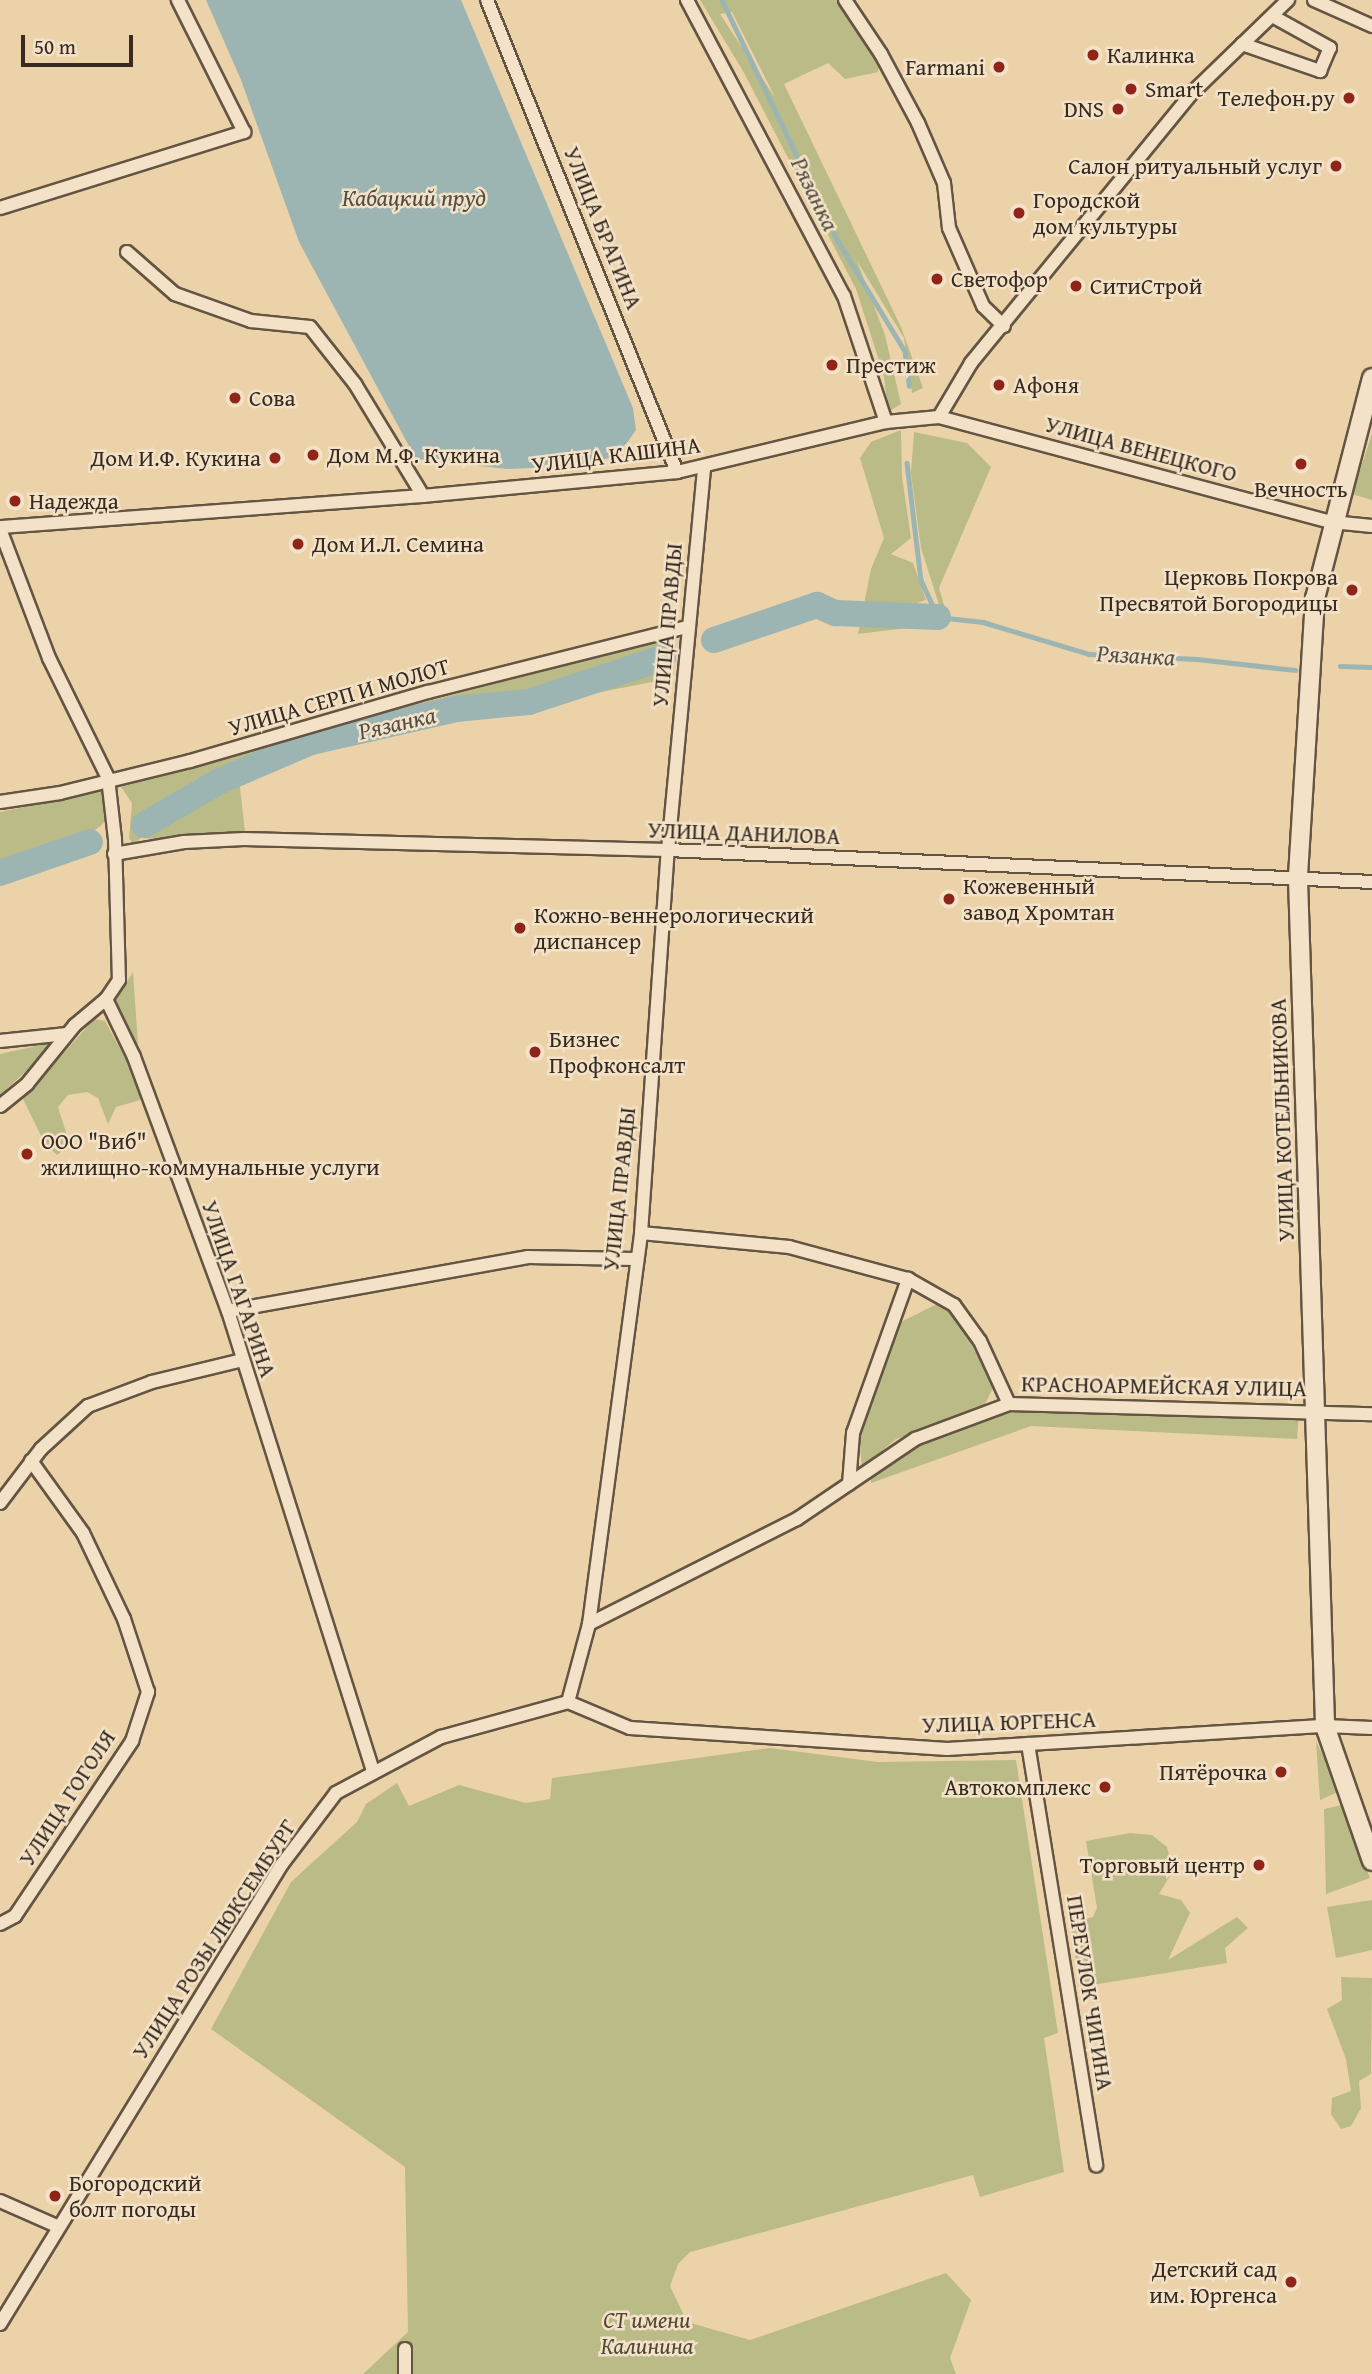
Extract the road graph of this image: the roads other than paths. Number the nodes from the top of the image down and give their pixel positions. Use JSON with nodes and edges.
{"nodes":[{"id":1,"x":178,"y":0,"type":"edge"},
{"id":2,"x":487,"y":0,"type":"edge"},
{"id":3,"x":687,"y":0,"type":"edge"},
{"id":4,"x":845,"y":0,"type":"edge"},
{"id":5,"x":1288,"y":0,"type":"edge"},
{"id":6,"x":1314,"y":0,"type":"edge"},
{"id":7,"x":1272,"y":16,"type":"junction"},
{"id":8,"x":1372,"y":26,"type":"edge"},
{"id":9,"x":1242,"y":44,"type":"junction"},
{"id":10,"x":0,"y":208,"type":"edge"},
{"id":11,"x":127,"y":253,"type":"dead end"},
{"id":12,"x":1004,"y":326,"type":"junction"},
{"id":13,"x":1372,"y":378,"type":"edge"},
{"id":14,"x":939,"y":417,"type":"junction"},
{"id":15,"x":886,"y":422,"type":"junction"},
{"id":16,"x":704,"y":468,"type":"junction"},
{"id":17,"x":677,"y":472,"type":"junction"},
{"id":18,"x":423,"y":496,"type":"junction"},
{"id":19,"x":1332,"y":522,"type":"junction"},
{"id":20,"x":1372,"y":526,"type":"edge"},
{"id":21,"x":0,"y":528,"type":"edge"},
{"id":22,"x":687,"y":627,"type":"junction"},
{"id":23,"x":108,"y":778,"type":"junction"},
{"id":24,"x":0,"y":802,"type":"edge"},
{"id":25,"x":668,"y":850,"type":"junction"},
{"id":26,"x":114,"y":855,"type":"junction"},
{"id":27,"x":1298,"y":879,"type":"junction"},
{"id":28,"x":1372,"y":882,"type":"edge"},
{"id":29,"x":106,"y":999,"type":"junction"},
{"id":30,"x":67,"y":1034,"type":"junction"},
{"id":31,"x":0,"y":1041,"type":"edge"},
{"id":32,"x":0,"y":1106,"type":"edge"},
{"id":33,"x":641,"y":1233,"type":"junction"},
{"id":34,"x":634,"y":1259,"type":"junction"},
{"id":35,"x":908,"y":1279,"type":"junction"},
{"id":36,"x":228,"y":1311,"type":"junction"},
{"id":37,"x":242,"y":1360,"type":"junction"},
{"id":38,"x":1009,"y":1404,"type":"junction"},
{"id":39,"x":1316,"y":1411,"type":"junction"},
{"id":40,"x":1372,"y":1414,"type":"edge"},
{"id":41,"x":31,"y":1461,"type":"junction"},
{"id":42,"x":849,"y":1484,"type":"junction"},
{"id":43,"x":0,"y":1503,"type":"edge"},
{"id":44,"x":590,"y":1624,"type":"junction"},
{"id":45,"x":568,"y":1702,"type":"junction"},
{"id":46,"x":1325,"y":1726,"type":"junction"},
{"id":47,"x":1372,"y":1728,"type":"edge"},
{"id":48,"x":1028,"y":1744,"type":"junction"},
{"id":49,"x":373,"y":1772,"type":"junction"},
{"id":50,"x":1372,"y":1861,"type":"edge"},
{"id":51,"x":0,"y":1924,"type":"edge"},
{"id":52,"x":1096,"y":2166,"type":"dead end"},
{"id":53,"x":0,"y":2201,"type":"edge"},
{"id":54,"x":57,"y":2226,"type":"junction"},
{"id":55,"x":0,"y":2324,"type":"edge"},
{"id":56,"x":405,"y":2349,"type":"dead end"},
{"id":57,"x":404,"y":2374,"type":"edge"}],
"edges":[{"from":1,"to":10,"type":"street"},
{"from":2,"to":17,"type":"street","name":"УЛИЦА БРАГИНА"},
{"from":3,"to":15,"type":"street"},
{"from":4,"to":12,"type":"street"},
{"from":5,"to":7,"type":"street"},
{"from":6,"to":8,"type":"street"},
{"from":7,"to":9,"type":"street"},
{"from":7,"to":9,"type":"street"},
{"from":9,"to":12,"type":"street"},
{"from":11,"to":18,"type":"street"},
{"from":12,"to":14,"type":"street"},
{"from":13,"to":19,"type":"street","name":"УЛИЦА КОТЕЛЬНИКОВА"},
{"from":14,"to":15,"type":"street","name":"УЛИЦА КАШИНА"},
{"from":14,"to":19,"type":"street","name":"УЛИЦА ВЕНЕЦКОГО"},
{"from":15,"to":16,"type":"street","name":"УЛИЦА КАШИНА"},
{"from":16,"to":17,"type":"street","name":"УЛИЦА КАШИНА"},
{"from":16,"to":22,"type":"street","name":"УЛИЦА ПРАВДЫ"},
{"from":17,"to":18,"type":"street","name":"УЛИЦА КАШИНА"},
{"from":18,"to":21,"type":"street","name":"УЛИЦА КАШИНА"},
{"from":19,"to":20,"type":"street","name":"УЛИЦА ВЕНЕЦКОГО"},
{"from":19,"to":27,"type":"street","name":"УЛИЦА КОТЕЛЬНИКОВА"},
{"from":21,"to":23,"type":"street"},
{"from":22,"to":23,"type":"street","name":"УЛИЦА СЕРП И МОЛОТ"},
{"from":22,"to":25,"type":"street","name":"УЛИЦА ПРАВДЫ"},
{"from":23,"to":24,"type":"street","name":"УЛИЦА СЕРП И МОЛОТ"},
{"from":23,"to":26,"type":"street"},
{"from":25,"to":26,"type":"street","name":"УЛИЦА ДАНИЛОВА"},
{"from":25,"to":27,"type":"street","name":"УЛИЦА ДАНИЛОВА"},
{"from":25,"to":33,"type":"street","name":"УЛИЦА ПРАВДЫ"},
{"from":26,"to":29,"type":"street"},
{"from":27,"to":28,"type":"street","name":"УЛИЦА ДАНИЛОВА"},
{"from":27,"to":39,"type":"street","name":"УЛИЦА КОТЕЛЬНИКОВА"},
{"from":29,"to":30,"type":"street"},
{"from":29,"to":36,"type":"street","name":"УЛИЦА ГАГАРИНА"},
{"from":30,"to":31,"type":"street"},
{"from":30,"to":32,"type":"street"},
{"from":33,"to":34,"type":"street","name":"УЛИЦА ПРАВДЫ"},
{"from":33,"to":35,"type":"street"},
{"from":34,"to":36,"type":"street"},
{"from":34,"to":44,"type":"street","name":"УЛИЦА ПРАВДЫ"},
{"from":35,"to":38,"type":"street"},
{"from":35,"to":42,"type":"street"},
{"from":36,"to":37,"type":"street","name":"УЛИЦА ГАГАРИНА"},
{"from":37,"to":41,"type":"street"},
{"from":37,"to":49,"type":"street","name":"УЛИЦА ГАГАРИНА"},
{"from":38,"to":39,"type":"street","name":"КРАСНОАРМЕЙСКАЯ УЛИЦА"},
{"from":38,"to":42,"type":"street","name":"КРАСНОАРМЕЙСКАЯ УЛИЦА"},
{"from":39,"to":40,"type":"street","name":"КРАСНОАРМЕЙСКАЯ УЛИЦА"},
{"from":39,"to":46,"type":"street","name":"УЛИЦА КОТЕЛЬНИКОВА"},
{"from":41,"to":43,"type":"street"},
{"from":41,"to":51,"type":"street","name":"УЛИЦА ГОГОЛЯ"},
{"from":42,"to":44,"type":"street","name":"КРАСНОАРМЕЙСКАЯ УЛИЦА"},
{"from":44,"to":45,"type":"street","name":"УЛИЦА ПРАВДЫ"},
{"from":45,"to":48,"type":"street","name":"УЛИЦА ЮРГЕНСА"},
{"from":45,"to":49,"type":"street","name":"УЛИЦА РОЗЫ ЛЮКСЕМБУРГ"},
{"from":46,"to":47,"type":"street","name":"УЛИЦА ЮРГЕНСА"},
{"from":46,"to":48,"type":"street","name":"УЛИЦА ЮРГЕНСА"},
{"from":46,"to":50,"type":"street","name":"УЛИЦА КОТЕЛЬНИКОВА"},
{"from":48,"to":52,"type":"street","name":"ПЕРЕУЛОК ЧИГИНА"},
{"from":49,"to":54,"type":"street","name":"УЛИЦА РОЗЫ ЛЮКСЕМБУРГ"},
{"from":53,"to":54,"type":"street"},
{"from":54,"to":55,"type":"street","name":"УЛИЦА РОЗЫ ЛЮКСЕМБУРГ"},
{"from":56,"to":57,"type":"street"}]}
